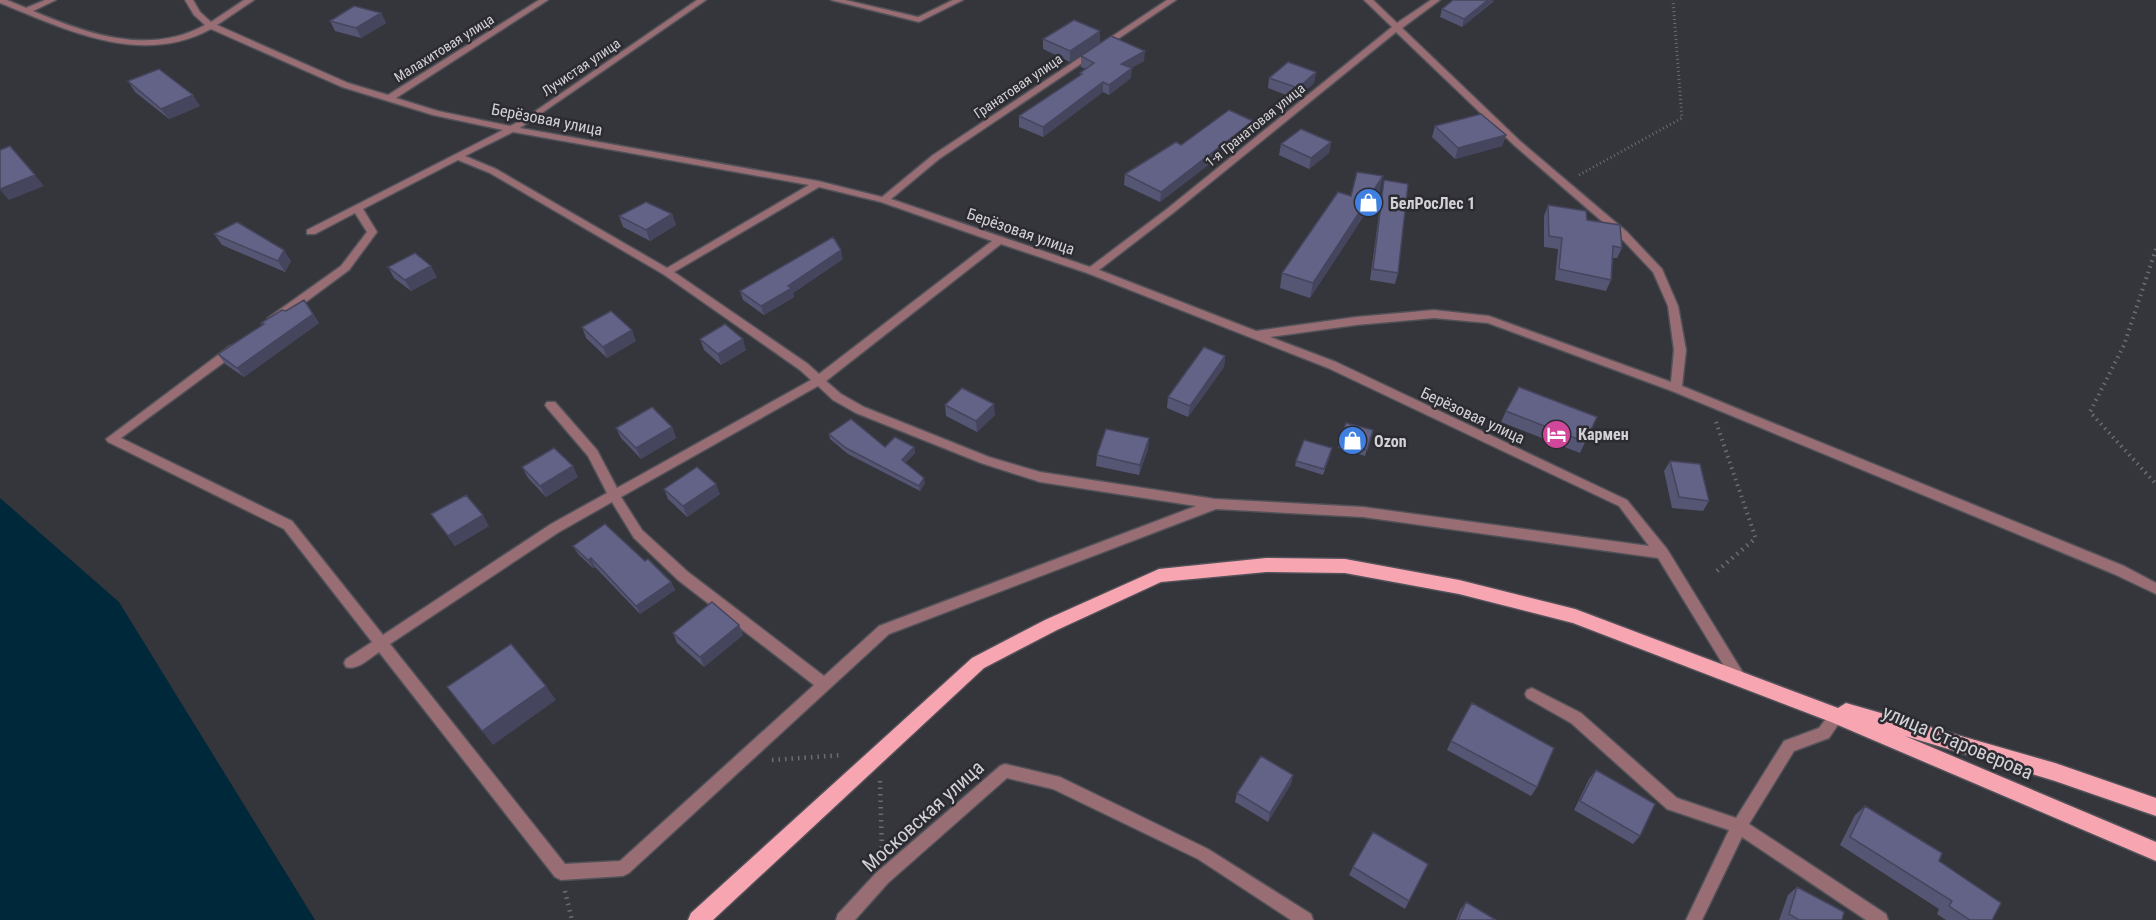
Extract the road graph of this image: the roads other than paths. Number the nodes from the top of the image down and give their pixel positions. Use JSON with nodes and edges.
{"nodes":[{"id":1,"x":0,"y":0,"type":"edge"},
{"id":2,"x":52,"y":0,"type":"edge"},
{"id":3,"x":189,"y":0,"type":"edge"},
{"id":4,"x":250,"y":0,"type":"edge"},
{"id":5,"x":544,"y":0,"type":"edge"},
{"id":6,"x":702,"y":0,"type":"edge"},
{"id":7,"x":835,"y":0,"type":"edge"},
{"id":8,"x":959,"y":0,"type":"edge"},
{"id":9,"x":1172,"y":0,"type":"edge"},
{"id":10,"x":1368,"y":0,"type":"edge"},
{"id":11,"x":1436,"y":0,"type":"edge"},
{"id":12,"x":27,"y":10,"type":"junction"},
{"id":13,"x":210,"y":25,"type":"junction"},
{"id":14,"x":1396,"y":28,"type":"junction"},
{"id":15,"x":388,"y":99,"type":"junction"},
{"id":16,"x":512,"y":129,"type":"junction"},
{"id":17,"x":456,"y":156,"type":"junction"},
{"id":18,"x":818,"y":184,"type":"junction"},
{"id":19,"x":884,"y":200,"type":"junction"},
{"id":20,"x":357,"y":208,"type":"junction"},
{"id":21,"x":311,"y":232,"type":"dead end"},
{"id":22,"x":1001,"y":239,"type":"junction"},
{"id":23,"x":667,"y":272,"type":"junction"},
{"id":24,"x":1091,"y":272,"type":"junction"},
{"id":25,"x":261,"y":330,"type":"edge"},
{"id":26,"x":1255,"y":336,"type":"junction"},
{"id":27,"x":242,"y":343,"type":"edge"},
{"id":28,"x":819,"y":381,"type":"junction"},
{"id":29,"x":1676,"y":388,"type":"junction"},
{"id":30,"x":551,"y":405,"type":"dead end"},
{"id":31,"x":613,"y":494,"type":"junction"},
{"id":32,"x":1215,"y":504,"type":"junction"},
{"id":33,"x":1662,"y":553,"type":"junction"},
{"id":34,"x":2156,"y":589,"type":"edge"},
{"id":35,"x":381,"y":645,"type":"junction"},
{"id":36,"x":351,"y":663,"type":"dead end"},
{"id":37,"x":1740,"y":680,"type":"junction"},
{"id":38,"x":825,"y":685,"type":"junction"},
{"id":39,"x":1532,"y":694,"type":"dead end"},
{"id":40,"x":1837,"y":716,"type":"junction"},
{"id":41,"x":2156,"y":807,"type":"edge"},
{"id":42,"x":1739,"y":826,"type":"junction"},
{"id":43,"x":2156,"y":852,"type":"edge"},
{"id":44,"x":698,"y":920,"type":"edge"},
{"id":45,"x":844,"y":920,"type":"edge"},
{"id":46,"x":1305,"y":920,"type":"edge"},
{"id":47,"x":1694,"y":920,"type":"edge"},
{"id":48,"x":1880,"y":920,"type":"edge"}],
"edges":[{"from":1,"to":12,"type":"street"},
{"from":2,"to":12,"type":"street"},
{"from":3,"to":13,"type":"street","name":"Берёзовая улица"},
{"from":4,"to":13,"type":"street"},
{"from":5,"to":15,"type":"street","name":"Малахитовая улица"},
{"from":6,"to":16,"type":"street","name":"Лучистая улица"},
{"from":7,"to":8,"type":"street"},
{"from":9,"to":19,"type":"street","name":"Гранатовая улица"},
{"from":10,"to":14,"type":"street"},
{"from":11,"to":14,"type":"street","name":"1-я Гранатовая улица"},
{"from":12,"to":13,"type":"street"},
{"from":13,"to":15,"type":"street","name":"Берёзовая улица"},
{"from":14,"to":24,"type":"street","name":"1-я Гранатовая улица"},
{"from":14,"to":29,"type":"street"},
{"from":15,"to":16,"type":"street","name":"Берёзовая улица"},
{"from":16,"to":17,"type":"street","name":"Лучистая улица"},
{"from":16,"to":18,"type":"street","name":"Берёзовая улица"},
{"from":17,"to":20,"type":"street","name":"Лучистая улица"},
{"from":17,"to":23,"type":"street"},
{"from":18,"to":19,"type":"street","name":"Берёзовая улица"},
{"from":18,"to":23,"type":"street"},
{"from":19,"to":22,"type":"street","name":"Берёзовая улица"},
{"from":20,"to":21,"type":"street","name":"Лучистая улица"},
{"from":20,"to":25,"type":"street"},
{"from":22,"to":24,"type":"street","name":"Берёзовая улица"},
{"from":22,"to":28,"type":"street"},
{"from":23,"to":28,"type":"street"},
{"from":24,"to":26,"type":"street","name":"Берёзовая улица"},
{"from":26,"to":29,"type":"street"},
{"from":26,"to":33,"type":"street","name":"Берёзовая улица"},
{"from":27,"to":35,"type":"street"},
{"from":28,"to":31,"type":"street"},
{"from":28,"to":32,"type":"street"},
{"from":29,"to":34,"type":"street"},
{"from":30,"to":31,"type":"street"},
{"from":31,"to":35,"type":"street"},
{"from":31,"to":38,"type":"street"},
{"from":32,"to":33,"type":"street"},
{"from":32,"to":38,"type":"street"},
{"from":33,"to":37,"type":"street","name":"Берёзовая улица"},
{"from":35,"to":36,"type":"street"},
{"from":35,"to":38,"type":"street"},
{"from":37,"to":40,"type":"main road","name":"улица Староверова"},
{"from":37,"to":41,"type":"main road"},
{"from":37,"to":44,"type":"main road"},
{"from":39,"to":42,"type":"street"},
{"from":40,"to":42,"type":"street"},
{"from":40,"to":43,"type":"main road","name":"улица Староверова"},
{"from":42,"to":47,"type":"street"},
{"from":42,"to":48,"type":"street"},
{"from":45,"to":46,"type":"street","name":"Московская улица"}]}
